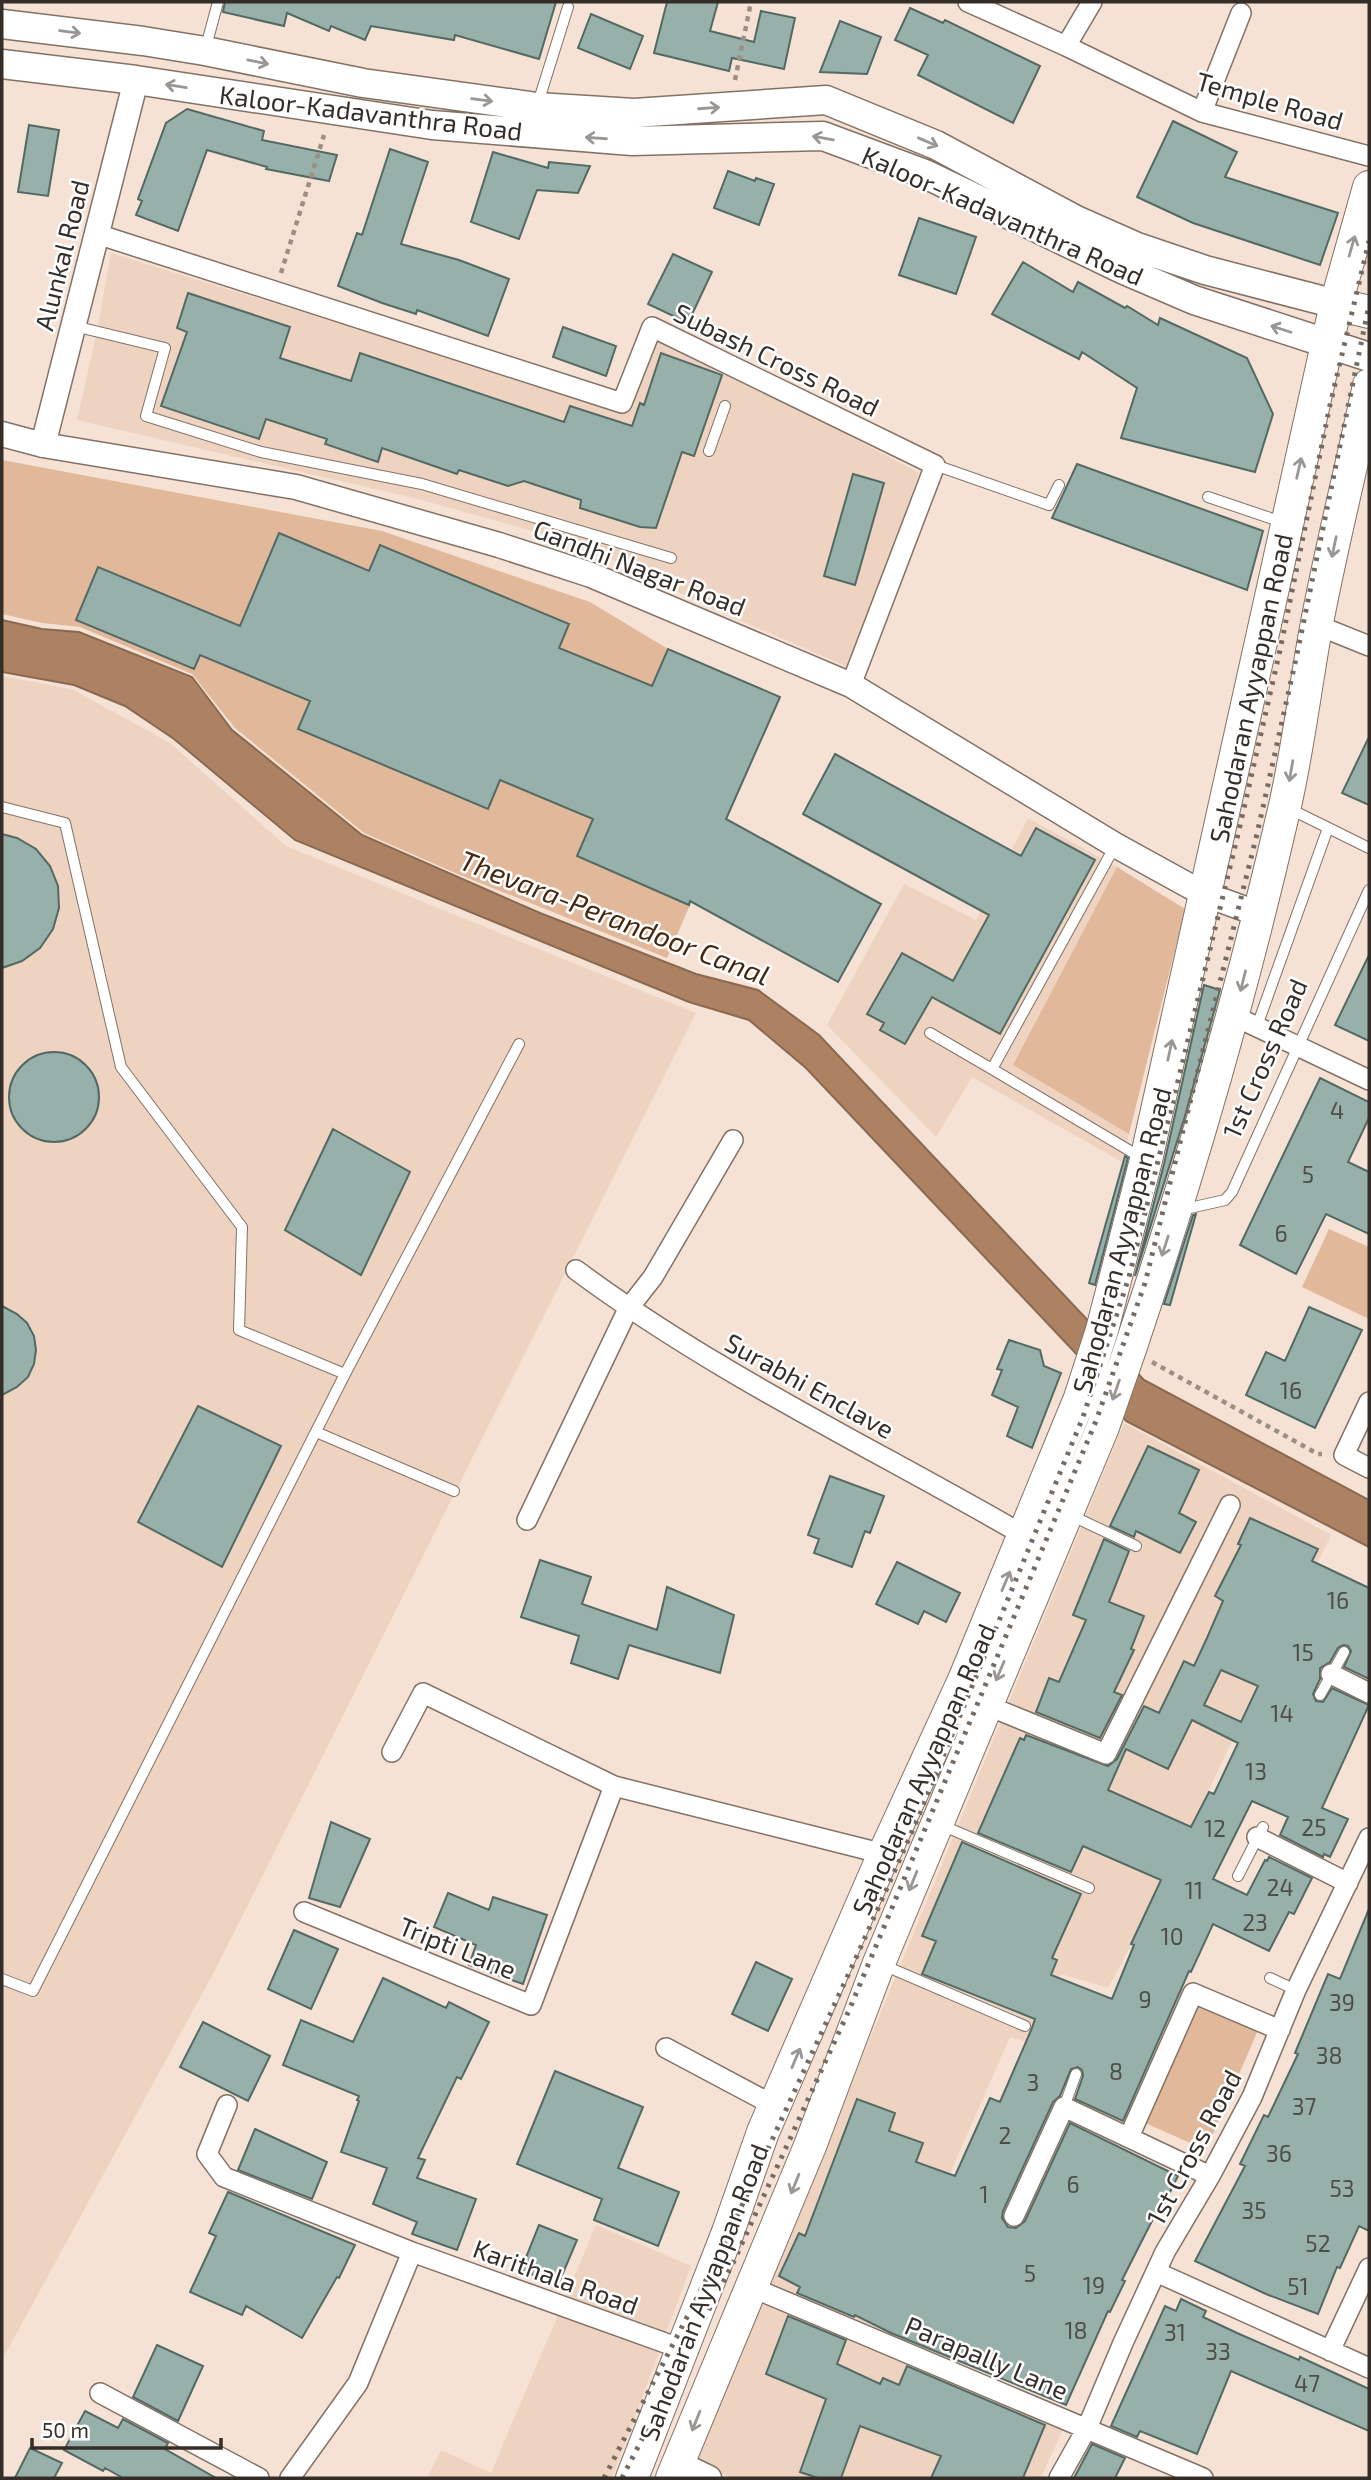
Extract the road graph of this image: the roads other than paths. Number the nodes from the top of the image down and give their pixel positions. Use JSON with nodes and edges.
{"nodes":[{"id":1,"x":218,"y":2,"type":"edge"},
{"id":2,"x":968,"y":2,"type":"edge"},
{"id":3,"x":1092,"y":2,"type":"edge"},
{"id":4,"x":568,"y":7,"type":"dead end"},
{"id":5,"x":1241,"y":13,"type":"dead end"},
{"id":6,"x":2,"y":24,"type":"edge"},
{"id":7,"x":143,"y":41,"type":"junction"},
{"id":8,"x":1066,"y":46,"type":"junction"},
{"id":9,"x":205,"y":51,"type":"junction"},
{"id":10,"x":2,"y":64,"type":"edge"},
{"id":11,"x":136,"y":80,"type":"junction"},
{"id":12,"x":537,"y":107,"type":"junction"},
{"id":13,"x":1202,"y":112,"type":"junction"},
{"id":14,"x":1369,"y":156,"type":"edge"},
{"id":15,"x":1369,"y":187,"type":"edge"},
{"id":16,"x":97,"y":234,"type":"junction"},
{"id":17,"x":1336,"y":304,"type":"junction"},
{"id":18,"x":1369,"y":312,"type":"edge"},
{"id":19,"x":74,"y":326,"type":"junction"},
{"id":20,"x":1328,"y":344,"type":"junction"},
{"id":21,"x":1369,"y":357,"type":"edge"},
{"id":22,"x":1369,"y":385,"type":"edge"},
{"id":23,"x":724,"y":406,"type":"dead end"},
{"id":24,"x":2,"y":434,"type":"edge"},
{"id":25,"x":43,"y":445,"type":"junction"},
{"id":26,"x":709,"y":451,"type":"dead end"},
{"id":27,"x":935,"y":465,"type":"junction"},
{"id":28,"x":1059,"y":485,"type":"dead end"},
{"id":29,"x":1208,"y":497,"type":"dead end"},
{"id":30,"x":1286,"y":523,"type":"junction"},
{"id":31,"x":671,"y":558,"type":"dead end"},
{"id":32,"x":1317,"y":625,"type":"junction"},
{"id":33,"x":1369,"y":646,"type":"edge"},
{"id":34,"x":851,"y":685,"type":"junction"},
{"id":35,"x":1285,"y":806,"type":"junction"},
{"id":36,"x":2,"y":807,"type":"edge"},
{"id":37,"x":1328,"y":828,"type":"junction"},
{"id":38,"x":1115,"y":845,"type":"junction"},
{"id":39,"x":1369,"y":848,"type":"edge"},
{"id":40,"x":1369,"y":890,"type":"edge"},
{"id":41,"x":1204,"y":894,"type":"junction"},
{"id":42,"x":1259,"y":914,"type":"junction"},
{"id":43,"x":1246,"y":1021,"type":"junction"},
{"id":44,"x":930,"y":1033,"type":"dead end"},
{"id":45,"x":519,"y":1044,"type":"dead end"},
{"id":46,"x":1299,"y":1047,"type":"junction"},
{"id":47,"x":992,"y":1069,"type":"junction"},
{"id":48,"x":1369,"y":1080,"type":"edge"},
{"id":49,"x":733,"y":1140,"type":"dead end"},
{"id":50,"x":1146,"y":1160,"type":"junction"},
{"id":51,"x":1176,"y":1212,"type":"junction"},
{"id":52,"x":576,"y":1270,"type":"dead end"},
{"id":53,"x":628,"y":1309,"type":"junction"},
{"id":54,"x":345,"y":1374,"type":"junction"},
{"id":55,"x":1369,"y":1402,"type":"edge"},
{"id":56,"x":316,"y":1432,"type":"junction"},
{"id":57,"x":1369,"y":1468,"type":"edge"},
{"id":58,"x":454,"y":1491,"type":"dead end"},
{"id":59,"x":1230,"y":1505,"type":"dead end"},
{"id":60,"x":1067,"y":1514,"type":"junction"},
{"id":61,"x":527,"y":1520,"type":"dead end"},
{"id":62,"x":1025,"y":1536,"type":"junction"},
{"id":63,"x":1136,"y":1546,"type":"dead end"},
{"id":64,"x":1344,"y":1651,"type":"dead end"},
{"id":65,"x":1331,"y":1674,"type":"junction"},
{"id":66,"x":1369,"y":1693,"type":"edge"},
{"id":67,"x":1320,"y":1695,"type":"dead end"},
{"id":68,"x":986,"y":1705,"type":"junction"},
{"id":69,"x":392,"y":1752,"type":"dead end"},
{"id":70,"x":614,"y":1786,"type":"junction"},
{"id":71,"x":937,"y":1824,"type":"junction"},
{"id":72,"x":1260,"y":1832,"type":"joint"},
{"id":73,"x":1369,"y":1839,"type":"edge"},
{"id":74,"x":884,"y":1854,"type":"junction"},
{"id":75,"x":1238,"y":1876,"type":"dead end"},
{"id":76,"x":1348,"y":1882,"type":"junction"},
{"id":77,"x":1088,"y":1888,"type":"dead end"},
{"id":78,"x":304,"y":1912,"type":"dead end"},
{"id":79,"x":879,"y":1963,"type":"junction"},
{"id":80,"x":1270,"y":1978,"type":"dead end"},
{"id":81,"x":2,"y":1979,"type":"edge"},
{"id":82,"x":1296,"y":1990,"type":"junction"},
{"id":83,"x":1025,"y":2026,"type":"dead end"},
{"id":84,"x":1280,"y":2030,"type":"junction"},
{"id":85,"x":666,"y":2048,"type":"dead end"},
{"id":86,"x":1076,"y":2074,"type":"dead end"},
{"id":87,"x":228,"y":2105,"type":"dead end"},
{"id":88,"x":1064,"y":2107,"type":"junction"},
{"id":89,"x":769,"y":2119,"type":"junction"},
{"id":90,"x":1129,"y":2137,"type":"junction"},
{"id":91,"x":810,"y":2146,"type":"junction"},
{"id":92,"x":1210,"y":2176,"type":"junction"},
{"id":93,"x":1014,"y":2216,"type":"dead end"},
{"id":94,"x":412,"y":2252,"type":"junction"},
{"id":95,"x":1369,"y":2268,"type":"edge"},
{"id":96,"x":1156,"y":2272,"type":"junction"},
{"id":97,"x":751,"y":2287,"type":"junction"},
{"id":98,"x":682,"y":2349,"type":"junction"},
{"id":99,"x":1330,"y":2351,"type":"junction"},
{"id":100,"x":1369,"y":2368,"type":"edge"},
{"id":101,"x":100,"y":2393,"type":"dead end"},
{"id":102,"x":1087,"y":2428,"type":"junction"},
{"id":103,"x":647,"y":2441,"type":"junction"},
{"id":104,"x":675,"y":2471,"type":"edge"},
{"id":105,"x":258,"y":2478,"type":"edge"},
{"id":106,"x":290,"y":2478,"type":"edge"},
{"id":107,"x":632,"y":2478,"type":"edge"},
{"id":108,"x":651,"y":2478,"type":"edge"},
{"id":109,"x":709,"y":2478,"type":"edge"},
{"id":110,"x":1059,"y":2478,"type":"edge"},
{"id":111,"x":1203,"y":2478,"type":"edge"}],
"edges":[{"from":1,"to":9,"type":"lane"},
{"from":2,"to":8,"type":"street","name":"Temple Road"},
{"from":3,"to":8,"type":"street"},
{"from":4,"to":12,"type":"lane"},
{"from":5,"to":13,"type":"street"},
{"from":6,"to":7,"type":"main road","name":"Kaloor-Kadavanthra Road","one_way":true},
{"from":7,"to":9,"type":"main road","name":"Kaloor-Kadavanthra Road"},
{"from":7,"to":11,"type":"main road"},
{"from":8,"to":13,"type":"street","name":"Temple Road"},
{"from":9,"to":12,"type":"main road","name":"Kaloor-Kadavanthra Road","one_way":true},
{"from":10,"to":11,"type":"main road","name":"Kaloor-Kadavanthra Road"},
{"from":11,"to":16,"type":"street","name":"Alunkal Road"},
{"from":20,"to":11,"type":"main road","name":"Kaloor-Kadavanthra Road","one_way":true},
{"from":12,"to":17,"type":"main road","name":"Kaloor-Kadavanthra Road","one_way":true},
{"from":13,"to":14,"type":"street","name":"Temple Road"},
{"from":17,"to":15,"type":"main road","name":"Sahodaran Ayyappan Road","one_way":true},
{"from":16,"to":19,"type":"street","name":"Alunkal Road"},
{"from":16,"to":27,"type":"street","name":"Subash Cross Road"},
{"from":17,"to":18,"type":"main road"},
{"from":17,"to":20,"type":"main road","name":"Sahodaran Ayyappan Road"},
{"from":19,"to":25,"type":"street","name":"Alunkal Road"},
{"from":19,"to":31,"type":"lane"},
{"from":20,"to":21,"type":"main road","name":"Kaloor-Kadavanthra Road"},
{"from":30,"to":20,"type":"main road","name":"Sahodaran Ayyappan Road","one_way":true},
{"from":22,"to":32,"type":"main road","name":"Sahodaran Ayyappan Road","one_way":true},
{"from":23,"to":26,"type":"lane"},
{"from":24,"to":25,"type":"street","name":"Gandhi Nagar Road"},
{"from":25,"to":34,"type":"street","name":"Gandhi Nagar Road"},
{"from":27,"to":28,"type":"lane"},
{"from":27,"to":34,"type":"street"},
{"from":29,"to":30,"type":"lane"},
{"from":30,"to":41,"type":"main road","name":"Sahodaran Ayyappan Road"},
{"from":32,"to":33,"type":"street"},
{"from":32,"to":35,"type":"main road","name":"Sahodaran Ayyappan Road","one_way":true},
{"from":34,"to":38,"type":"street","name":"Gandhi Nagar Road"},
{"from":35,"to":37,"type":"lane"},
{"from":35,"to":42,"type":"main road","name":"Sahodaran Ayyappan Road"},
{"from":36,"to":54,"type":"lane"},
{"from":37,"to":39,"type":"lane"},
{"from":37,"to":43,"type":"lane"},
{"from":38,"to":41,"type":"street","name":"Gandhi Nagar Road"},
{"from":38,"to":47,"type":"lane"},
{"from":40,"to":46,"type":"lane","name":"1st Cross Road"},
{"from":41,"to":42,"type":"street","name":"Gandhi Nagar Road"},
{"from":50,"to":41,"type":"main road","name":"Sahodaran Ayyappan Road","one_way":true},
{"from":42,"to":43,"type":"main road","name":"Sahodaran Ayyappan Road","one_way":true},
{"from":43,"to":46,"type":"street"},
{"from":43,"to":51,"type":"main road","name":"Sahodaran Ayyappan Road"},
{"from":44,"to":47,"type":"lane"},
{"from":45,"to":54,"type":"lane"},
{"from":46,"to":48,"type":"street"},
{"from":46,"to":51,"type":"lane","name":"1st Cross Road"},
{"from":47,"to":50,"type":"lane"},
{"from":49,"to":53,"type":"street"},
{"from":50,"to":62,"type":"main road","name":"Sahodaran Ayyappan Road"},
{"from":51,"to":60,"type":"main road","name":"Sahodaran Ayyappan Road","one_way":true},
{"from":52,"to":53,"type":"street","name":"Surabhi Enclave"},
{"from":53,"to":61,"type":"street"},
{"from":53,"to":62,"type":"street","name":"Surabhi Enclave"},
{"from":54,"to":56,"type":"lane"},
{"from":55,"to":57,"type":"street"},
{"from":56,"to":58,"type":"lane"},
{"from":56,"to":81,"type":"lane"},
{"from":59,"to":68,"type":"street"},
{"from":60,"to":63,"type":"lane"},
{"from":60,"to":68,"type":"main road","name":"Sahodaran Ayyappan Road","one_way":true},
{"from":74,"to":62,"type":"main road","name":"Sahodaran Ayyappan Road","one_way":true},
{"from":64,"to":65,"type":"lane"},
{"from":65,"to":66,"type":"street"},
{"from":65,"to":67,"type":"lane"},
{"from":68,"to":71,"type":"main road","name":"Sahodaran Ayyappan Road"},
{"from":69,"to":70,"type":"street"},
{"from":70,"to":74,"type":"street"},
{"from":70,"to":78,"type":"street","name":"Tripti Lane"},
{"from":71,"to":77,"type":"lane"},
{"from":71,"to":79,"type":"main road","name":"Sahodaran Ayyappan Road","one_way":true},
{"from":72,"to":75,"type":"lane"},
{"from":72,"to":76,"type":"street"},
{"from":73,"to":76,"type":"street","name":"1st Cross Road"},
{"from":89,"to":74,"type":"main road","name":"Sahodaran Ayyappan Road","one_way":true},
{"from":76,"to":82,"type":"street","name":"1st Cross Road"},
{"from":79,"to":83,"type":"lane"},
{"from":79,"to":91,"type":"main road","name":"Sahodaran Ayyappan Road"},
{"from":80,"to":82,"type":"lane"},
{"from":82,"to":84,"type":"street","name":"1st Cross Road"},
{"from":84,"to":90,"type":"street"},
{"from":84,"to":92,"type":"street","name":"1st Cross Road"},
{"from":85,"to":89,"type":"street"},
{"from":86,"to":88,"type":"lane"},
{"from":87,"to":94,"type":"street","name":"Karithala Road"},
{"from":88,"to":90,"type":"street"},
{"from":88,"to":93,"type":"street"},
{"from":89,"to":91,"type":"main road"},
{"from":89,"to":98,"type":"main road","name":"Sahodaran Ayyappan Road"},
{"from":90,"to":92,"type":"street"},
{"from":91,"to":97,"type":"main road","name":"Sahodaran Ayyappan Road","one_way":true},
{"from":92,"to":96,"type":"street","name":"1st Cross Road"},
{"from":94,"to":98,"type":"street","name":"Karithala Road"},
{"from":94,"to":106,"type":"street"},
{"from":95,"to":99,"type":"street"},
{"from":96,"to":99,"type":"street"},
{"from":96,"to":102,"type":"street","name":"1st Cross Road"},
{"from":97,"to":102,"type":"street","name":"Parapally Lane"},
{"from":97,"to":104,"type":"main road","name":"Sahodaran Ayyappan Road","one_way":true},
{"from":98,"to":103,"type":"main road","name":"Sahodaran Ayyappan Road"},
{"from":99,"to":100,"type":"street"},
{"from":101,"to":105,"type":"street"},
{"from":102,"to":110,"type":"street","name":"1st Cross Road"},
{"from":102,"to":111,"type":"street","name":"Parapally Lane"},
{"from":103,"to":107,"type":"main road","name":"Sahodaran Ayyappan Road"},
{"from":103,"to":108,"type":"main road"},
{"from":104,"to":109,"type":"street"}]}
